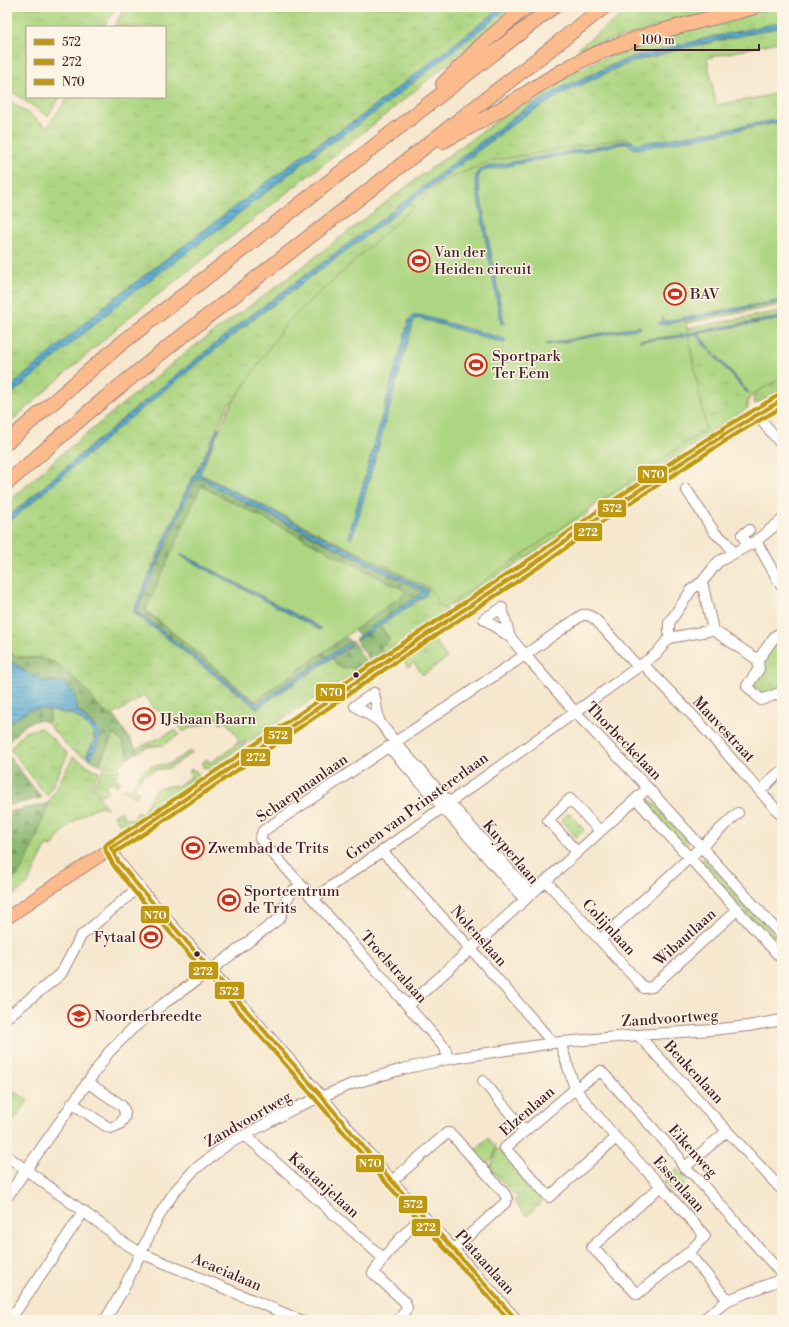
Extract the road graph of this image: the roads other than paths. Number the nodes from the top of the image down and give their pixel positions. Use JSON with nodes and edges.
{"nodes":[{"id":1,"x":526,"y":7,"type":"edge"},
{"id":2,"x":554,"y":7,"type":"edge"},
{"id":3,"x":604,"y":7,"type":"edge"},
{"id":4,"x":754,"y":7,"type":"edge"},
{"id":5,"x":398,"y":128,"type":"junction"},
{"id":6,"x":407,"y":160,"type":"junction"},
{"id":7,"x":782,"y":400,"type":"edge"},
{"id":8,"x":756,"y":414,"type":"junction"},
{"id":9,"x":7,"y":442,"type":"edge"},
{"id":10,"x":782,"y":445,"type":"edge"},
{"id":11,"x":7,"y":483,"type":"edge"},
{"id":12,"x":686,"y":489,"type":"dead end"},
{"id":13,"x":782,"y":520,"type":"edge"},
{"id":14,"x":732,"y":542,"type":"dead end"},
{"id":15,"x":752,"y":543,"type":"junction"},
{"id":16,"x":733,"y":553,"type":"junction"},
{"id":17,"x":702,"y":582,"type":"junction"},
{"id":18,"x":782,"y":587,"type":"edge"},
{"id":19,"x":582,"y":615,"type":"joint"},
{"id":20,"x":713,"y":630,"type":"junction"},
{"id":21,"x":782,"y":632,"type":"edge"},
{"id":22,"x":510,"y":637,"type":"dead end"},
{"id":23,"x":669,"y":638,"type":"junction"},
{"id":24,"x":524,"y":655,"type":"junction"},
{"id":25,"x":758,"y":660,"type":"junction"},
{"id":26,"x":641,"y":665,"type":"junction"},
{"id":27,"x":782,"y":692,"type":"edge"},
{"id":28,"x":575,"y":712,"type":"junction"},
{"id":29,"x":379,"y":721,"type":"dead end"},
{"id":30,"x":392,"y":744,"type":"junction"},
{"id":31,"x":782,"y":772,"type":"edge"},
{"id":32,"x":648,"y":788,"type":"junction"},
{"id":33,"x":761,"y":790,"type":"junction"},
{"id":34,"x":636,"y":799,"type":"junction"},
{"id":35,"x":445,"y":805,"type":"junction"},
{"id":36,"x":738,"y":813,"type":"dead end"},
{"id":37,"x":782,"y":816,"type":"edge"},
{"id":38,"x":600,"y":831,"type":"junction"},
{"id":39,"x":701,"y":847,"type":"junction"},
{"id":40,"x":111,"y":848,"type":"junction"},
{"id":41,"x":382,"y":851,"type":"junction"},
{"id":42,"x":577,"y":852,"type":"junction"},
{"id":43,"x":689,"y":857,"type":"junction"},
{"id":44,"x":546,"y":881,"type":"junction"},
{"id":45,"x":301,"y":885,"type":"junction"},
{"id":46,"x":138,"y":887,"type":"junction"},
{"id":47,"x":528,"y":897,"type":"junction"},
{"id":48,"x":313,"y":899,"type":"junction"},
{"id":49,"x":737,"y":910,"type":"junction"},
{"id":50,"x":7,"y":918,"type":"edge"},
{"id":51,"x":782,"y":936,"type":"edge"},
{"id":52,"x":600,"y":940,"type":"junction"},
{"id":53,"x":471,"y":949,"type":"junction"},
{"id":54,"x":780,"y":953,"type":"edge"},
{"id":55,"x":211,"y":970,"type":"junction"},
{"id":56,"x":652,"y":987,"type":"joint"},
{"id":57,"x":408,"y":1006,"type":"junction"},
{"id":58,"x":7,"y":1017,"type":"edge"},
{"id":59,"x":782,"y":1020,"type":"edge"},
{"id":60,"x":638,"y":1035,"type":"junction"},
{"id":61,"x":556,"y":1042,"type":"junction"},
{"id":62,"x":448,"y":1059,"type":"junction"},
{"id":63,"x":483,"y":1081,"type":"dead end"},
{"id":64,"x":87,"y":1082,"type":"junction"},
{"id":65,"x":575,"y":1089,"type":"junction"},
{"id":66,"x":322,"y":1097,"type":"junction"},
{"id":67,"x":72,"y":1103,"type":"junction"},
{"id":68,"x":525,"y":1131,"type":"junction"},
{"id":69,"x":727,"y":1131,"type":"junction"},
{"id":70,"x":245,"y":1135,"type":"junction"},
{"id":71,"x":616,"y":1138,"type":"junction"},
{"id":72,"x":7,"y":1156,"type":"edge"},
{"id":73,"x":684,"y":1168,"type":"junction"},
{"id":74,"x":26,"y":1169,"type":"junction"},
{"id":75,"x":392,"y":1181,"type":"junction"},
{"id":76,"x":661,"y":1186,"type":"junction"},
{"id":77,"x":782,"y":1190,"type":"edge"},
{"id":78,"x":7,"y":1197,"type":"edge"},
{"id":79,"x":84,"y":1211,"type":"junction"},
{"id":80,"x":423,"y":1216,"type":"junction"},
{"id":81,"x":454,"y":1249,"type":"junction"},
{"id":82,"x":141,"y":1253,"type":"junction"},
{"id":83,"x":688,"y":1253,"type":"junction"},
{"id":84,"x":383,"y":1258,"type":"junction"},
{"id":85,"x":782,"y":1275,"type":"edge"},
{"id":86,"x":782,"y":1279,"type":"edge"},
{"id":87,"x":728,"y":1300,"type":"junction"},
{"id":88,"x":10,"y":1320,"type":"edge"},
{"id":89,"x":105,"y":1320,"type":"edge"},
{"id":90,"x":300,"y":1320,"type":"edge"},
{"id":91,"x":399,"y":1320,"type":"edge"},
{"id":92,"x":517,"y":1320,"type":"edge"},
{"id":93,"x":704,"y":1320,"type":"edge"}],
"edges":[{"from":1,"to":5,"type":"highway"},
{"from":2,"to":5,"type":"highway"},
{"from":3,"to":6,"type":"highway"},
{"from":4,"to":6,"type":"highway"},
{"from":5,"to":9,"type":"highway"},
{"from":6,"to":11,"type":"highway"},
{"from":7,"to":8,"type":"main road"},
{"from":8,"to":10,"type":"street"},
{"from":8,"to":40,"type":"main road"},
{"from":12,"to":16,"type":"street"},
{"from":13,"to":15,"type":"street"},
{"from":14,"to":15,"type":"street"},
{"from":15,"to":16,"type":"street"},
{"from":15,"to":18,"type":"street"},
{"from":16,"to":17,"type":"street"},
{"from":17,"to":20,"type":"street"},
{"from":17,"to":23,"type":"street"},
{"from":19,"to":24,"type":"street","name":"Schaepmanlaan"},
{"from":19,"to":26,"type":"street","name":"Mauvestraat"},
{"from":20,"to":23,"type":"street"},
{"from":20,"to":25,"type":"street"},
{"from":21,"to":25,"type":"street"},
{"from":22,"to":24,"type":"street"},
{"from":23,"to":26,"type":"street","name":"Groen van Prinstererlaan"},
{"from":24,"to":28,"type":"street","name":"Thorbeckelaan"},
{"from":24,"to":30,"type":"street","name":"Schaepmanlaan"},
{"from":25,"to":27,"type":"street"},
{"from":26,"to":28,"type":"street","name":"Groen van Prinstererlaan"},
{"from":26,"to":33,"type":"street","name":"Mauvestraat"},
{"from":28,"to":32,"type":"street","name":"Thorbeckelaan"},
{"from":28,"to":35,"type":"street","name":"Groen van Prinstererlaan"},
{"from":29,"to":30,"type":"street"},
{"from":30,"to":35,"type":"street","name":"Kuyperlaan"},
{"from":30,"to":45,"type":"street","name":"Schaepmanlaan"},
{"from":31,"to":33,"type":"street"},
{"from":32,"to":34,"type":"street"},
{"from":32,"to":39,"type":"street","name":"Thorbeckelaan"},
{"from":33,"to":37,"type":"street","name":"Mauvestraat"},
{"from":34,"to":38,"type":"street"},
{"from":34,"to":43,"type":"street","name":"Thorbeckelaan"},
{"from":35,"to":41,"type":"street","name":"Groen van Prinstererlaan"},
{"from":35,"to":47,"type":"street","name":"Kuyperlaan"},
{"from":36,"to":39,"type":"street"},
{"from":38,"to":42,"type":"street"},
{"from":38,"to":42,"type":"street"},
{"from":39,"to":43,"type":"street"},
{"from":39,"to":51,"type":"street","name":"Thorbeckelaan"},
{"from":40,"to":46,"type":"street","name":"Plataanlaan"},
{"from":40,"to":50,"type":"main road"},
{"from":41,"to":48,"type":"street","name":"Groen van Prinstererlaan"},
{"from":41,"to":53,"type":"street","name":"Nolenslaan"},
{"from":42,"to":44,"type":"street"},
{"from":43,"to":49,"type":"street","name":"Thorbeckelaan"},
{"from":43,"to":52,"type":"street"},
{"from":44,"to":47,"type":"street"},
{"from":44,"to":52,"type":"street","name":"Colijnlaan"},
{"from":45,"to":48,"type":"street"},
{"from":45,"to":55,"type":"street"},
{"from":46,"to":55,"type":"street","name":"Plataanlaan"},
{"from":46,"to":58,"type":"street"},
{"from":47,"to":53,"type":"street"},
{"from":48,"to":57,"type":"street","name":"Troelstralaan"},
{"from":49,"to":54,"type":"street","name":"Thorbeckelaan"},
{"from":49,"to":56,"type":"street","name":"Wibautlaan"},
{"from":52,"to":56,"type":"street","name":"Colijnlaan"},
{"from":53,"to":57,"type":"street"},
{"from":53,"to":61,"type":"street","name":"Nolenslaan"},
{"from":55,"to":64,"type":"street"},
{"from":55,"to":66,"type":"street","name":"Plataanlaan"},
{"from":57,"to":62,"type":"street","name":"Troelstralaan"},
{"from":59,"to":60,"type":"street","name":"Zandvoortweg"},
{"from":60,"to":61,"type":"street","name":"Zandvoortweg"},
{"from":60,"to":69,"type":"street","name":"Beukenlaan"},
{"from":61,"to":62,"type":"street","name":"Zandvoortweg"},
{"from":61,"to":65,"type":"street"},
{"from":62,"to":66,"type":"street","name":"Zandvoortweg"},
{"from":63,"to":68,"type":"street"},
{"from":64,"to":67,"type":"street"},
{"from":64,"to":67,"type":"street"},
{"from":65,"to":68,"type":"street","name":"Elzenlaan"},
{"from":65,"to":71,"type":"street","name":"Essenlaan"},
{"from":65,"to":73,"type":"street","name":"Eikenweg"},
{"from":66,"to":70,"type":"street","name":"Zandvoortweg"},
{"from":66,"to":75,"type":"street","name":"Plataanlaan"},
{"from":67,"to":74,"type":"street"},
{"from":68,"to":71,"type":"street","name":"Elzenlaan"},
{"from":69,"to":73,"type":"street"},
{"from":69,"to":77,"type":"street","name":"Beukenlaan"},
{"from":70,"to":82,"type":"street","name":"Zandvoortweg"},
{"from":70,"to":84,"type":"street","name":"Kastanjelaan"},
{"from":71,"to":76,"type":"street","name":"Essenlaan"},
{"from":72,"to":74,"type":"street","name":"Acacialaan"},
{"from":73,"to":85,"type":"street","name":"Eikenweg"},
{"from":74,"to":78,"type":"street"},
{"from":74,"to":79,"type":"street","name":"Acacialaan"},
{"from":75,"to":80,"type":"street","name":"Plataanlaan"},
{"from":75,"to":81,"type":"street"},
{"from":76,"to":83,"type":"street","name":"Essenlaan"},
{"from":76,"to":83,"type":"street"},
{"from":79,"to":82,"type":"street","name":"Acacialaan"},
{"from":79,"to":88,"type":"street"},
{"from":80,"to":81,"type":"street","name":"Plataanlaan"},
{"from":80,"to":84,"type":"street"},
{"from":81,"to":92,"type":"street","name":"Plataanlaan"},
{"from":82,"to":89,"type":"street","name":"Zandvoortweg"},
{"from":82,"to":90,"type":"street","name":"Acacialaan"},
{"from":83,"to":87,"type":"street"},
{"from":84,"to":91,"type":"street"},
{"from":86,"to":87,"type":"street"},
{"from":87,"to":93,"type":"street"}]}
